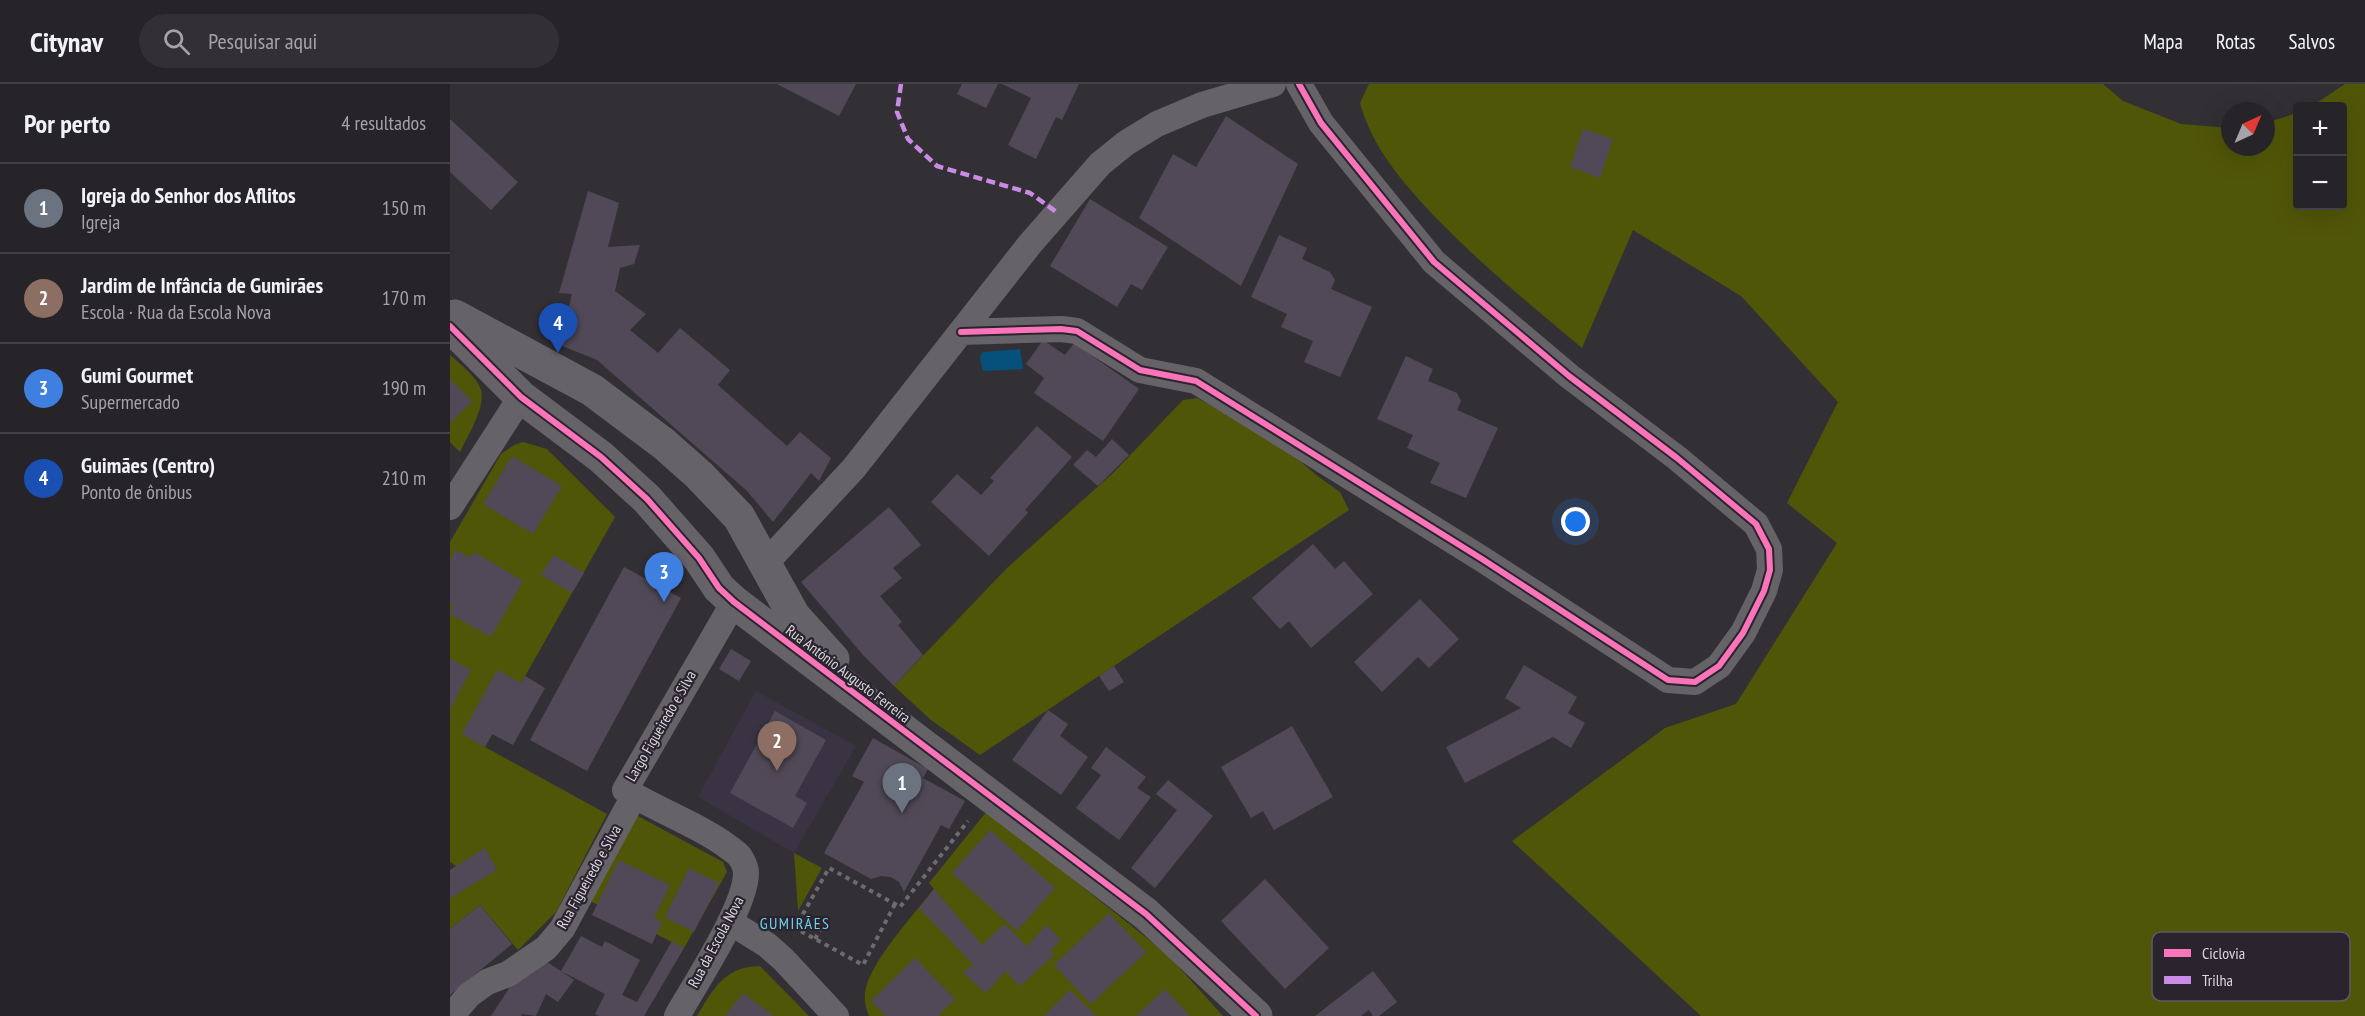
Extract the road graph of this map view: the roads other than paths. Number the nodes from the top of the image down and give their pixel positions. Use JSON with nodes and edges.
{"nodes":[{"id":1,"x":1273,"y":84,"type":"edge"},
{"id":2,"x":1299,"y":84,"type":"edge"},
{"id":3,"x":450,"y":312,"type":"edge"},
{"id":4,"x":450,"y":326,"type":"edge"},
{"id":5,"x":961,"y":332,"type":"junction"},
{"id":6,"x":543,"y":364,"type":"junction"},
{"id":7,"x":521,"y":397,"type":"junction"},
{"id":8,"x":450,"y":507,"type":"edge"},
{"id":9,"x":764,"y":565,"type":"junction"},
{"id":10,"x":726,"y":595,"type":"junction"},
{"id":11,"x":920,"y":744,"type":"junction"},
{"id":12,"x":634,"y":796,"type":"junction"},
{"id":13,"x":718,"y":841,"type":"joint"},
{"id":14,"x":730,"y":922,"type":"junction"},
{"id":15,"x":451,"y":1016,"type":"edge"},
{"id":16,"x":676,"y":1016,"type":"edge"},
{"id":17,"x":836,"y":1016,"type":"edge"},
{"id":18,"x":1256,"y":1016,"type":"edge"}],
"edges":[{"from":1,"to":5,"type":"street"},
{"from":2,"to":5,"type":"street"},
{"from":3,"to":6,"type":"street","name":"Rua António Augusto Ferreira"},
{"from":4,"to":7,"type":"street","name":"Rua António Augusto Ferreira"},
{"from":5,"to":9,"type":"street"},
{"from":6,"to":7,"type":"street"},
{"from":6,"to":9,"type":"street","name":"Rua António Augusto Ferreira"},
{"from":7,"to":8,"type":"street"},
{"from":7,"to":10,"type":"street","name":"Rua António Augusto Ferreira"},
{"from":9,"to":10,"type":"street"},
{"from":9,"to":11,"type":"street","name":"Rua António Augusto Ferreira"},
{"from":10,"to":11,"type":"street","name":"Rua António Augusto Ferreira"},
{"from":10,"to":12,"type":"street","name":"Largo Figueiredo e Silva"},
{"from":11,"to":18,"type":"street","name":"Rua António Augusto Ferreira"},
{"from":12,"to":13,"type":"street","name":"Largo Figueiredo e Silva"},
{"from":12,"to":15,"type":"street","name":"Rua Figueiredo e Silva"},
{"from":13,"to":14,"type":"street","name":"Rua da Escola Nova"},
{"from":14,"to":16,"type":"street","name":"Rua da Escola Nova"},
{"from":14,"to":17,"type":"street"}]}
